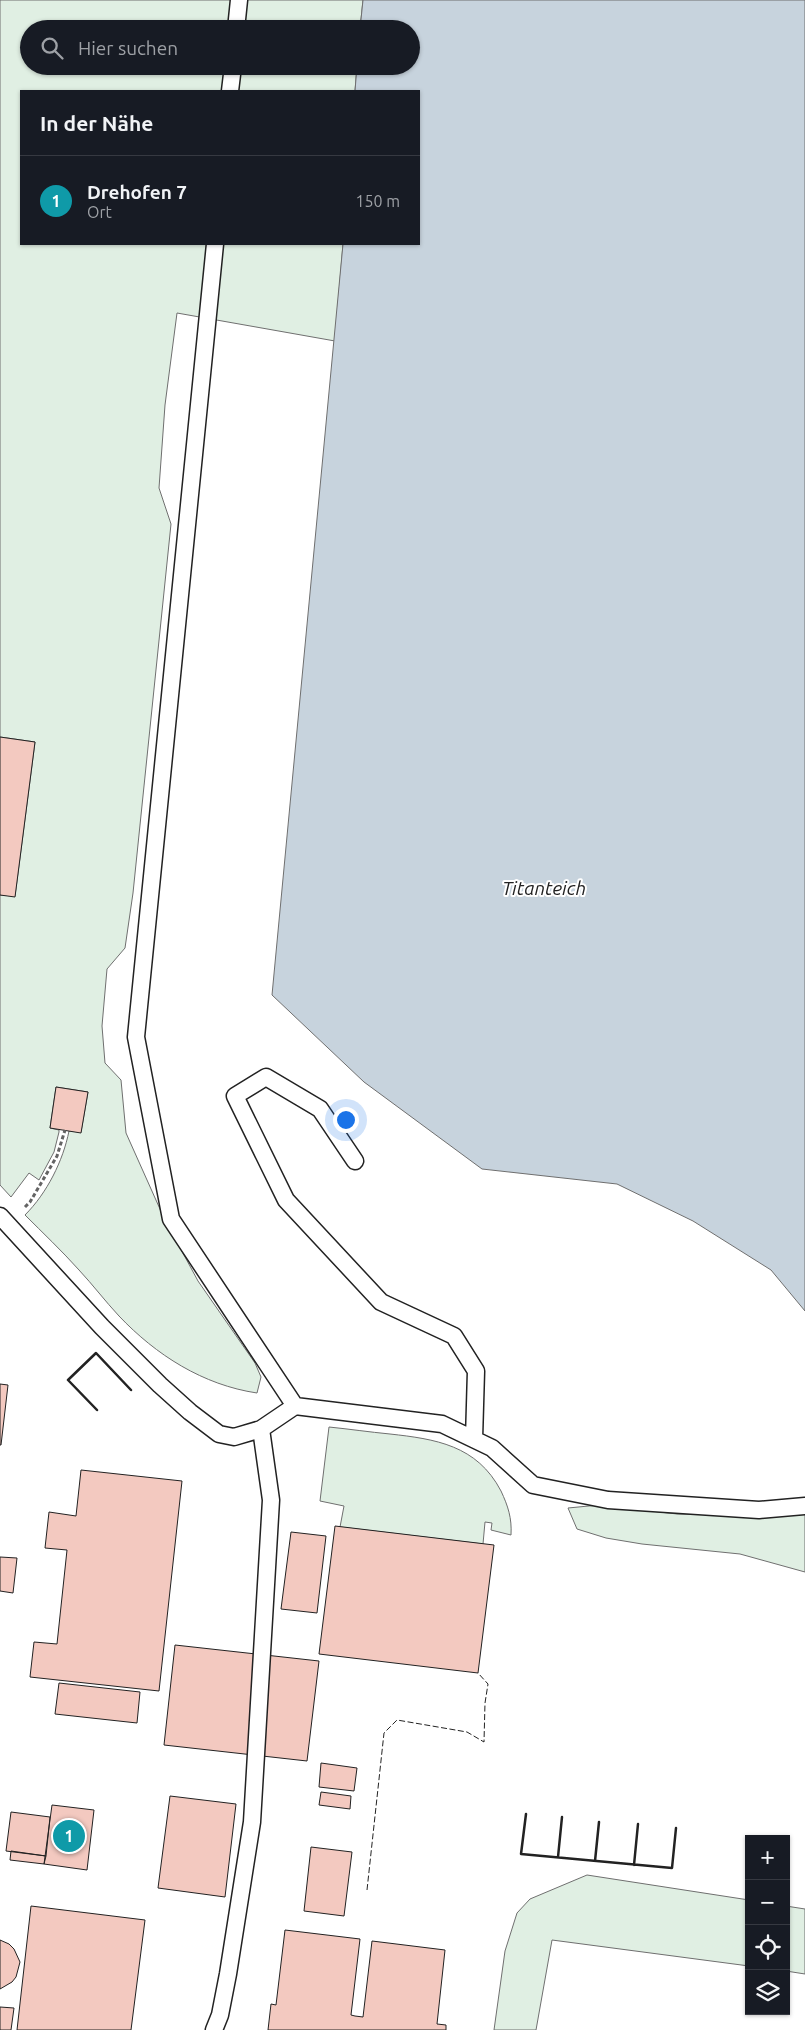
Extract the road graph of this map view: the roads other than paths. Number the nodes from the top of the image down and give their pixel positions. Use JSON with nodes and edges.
{"nodes":[{"id":1,"x":239,"y":0,"type":"edge"},
{"id":2,"x":237,"y":20,"type":"edge"},
{"id":3,"x":232,"y":75,"type":"edge"},
{"id":4,"x":230,"y":90,"type":"edge"},
{"id":5,"x":215,"y":245,"type":"edge"},
{"id":6,"x":355,"y":1161,"type":"dead end"},
{"id":7,"x":3,"y":1219,"type":"edge"},
{"id":8,"x":295,"y":1406,"type":"junction"},
{"id":9,"x":261,"y":1429,"type":"junction"},
{"id":10,"x":474,"y":1439,"type":"junction"},
{"id":11,"x":805,"y":1506,"type":"edge"},
{"id":12,"x":214,"y":2030,"type":"edge"}],
"edges":[{"from":1,"to":2,"type":"lane"},
{"from":3,"to":4,"type":"lane"},
{"from":5,"to":8,"type":"lane"},
{"from":6,"to":10,"type":"lane"},
{"from":7,"to":9,"type":"lane"},
{"from":8,"to":9,"type":"lane"},
{"from":8,"to":10,"type":"lane"},
{"from":9,"to":12,"type":"lane"},
{"from":10,"to":11,"type":"lane"}]}
